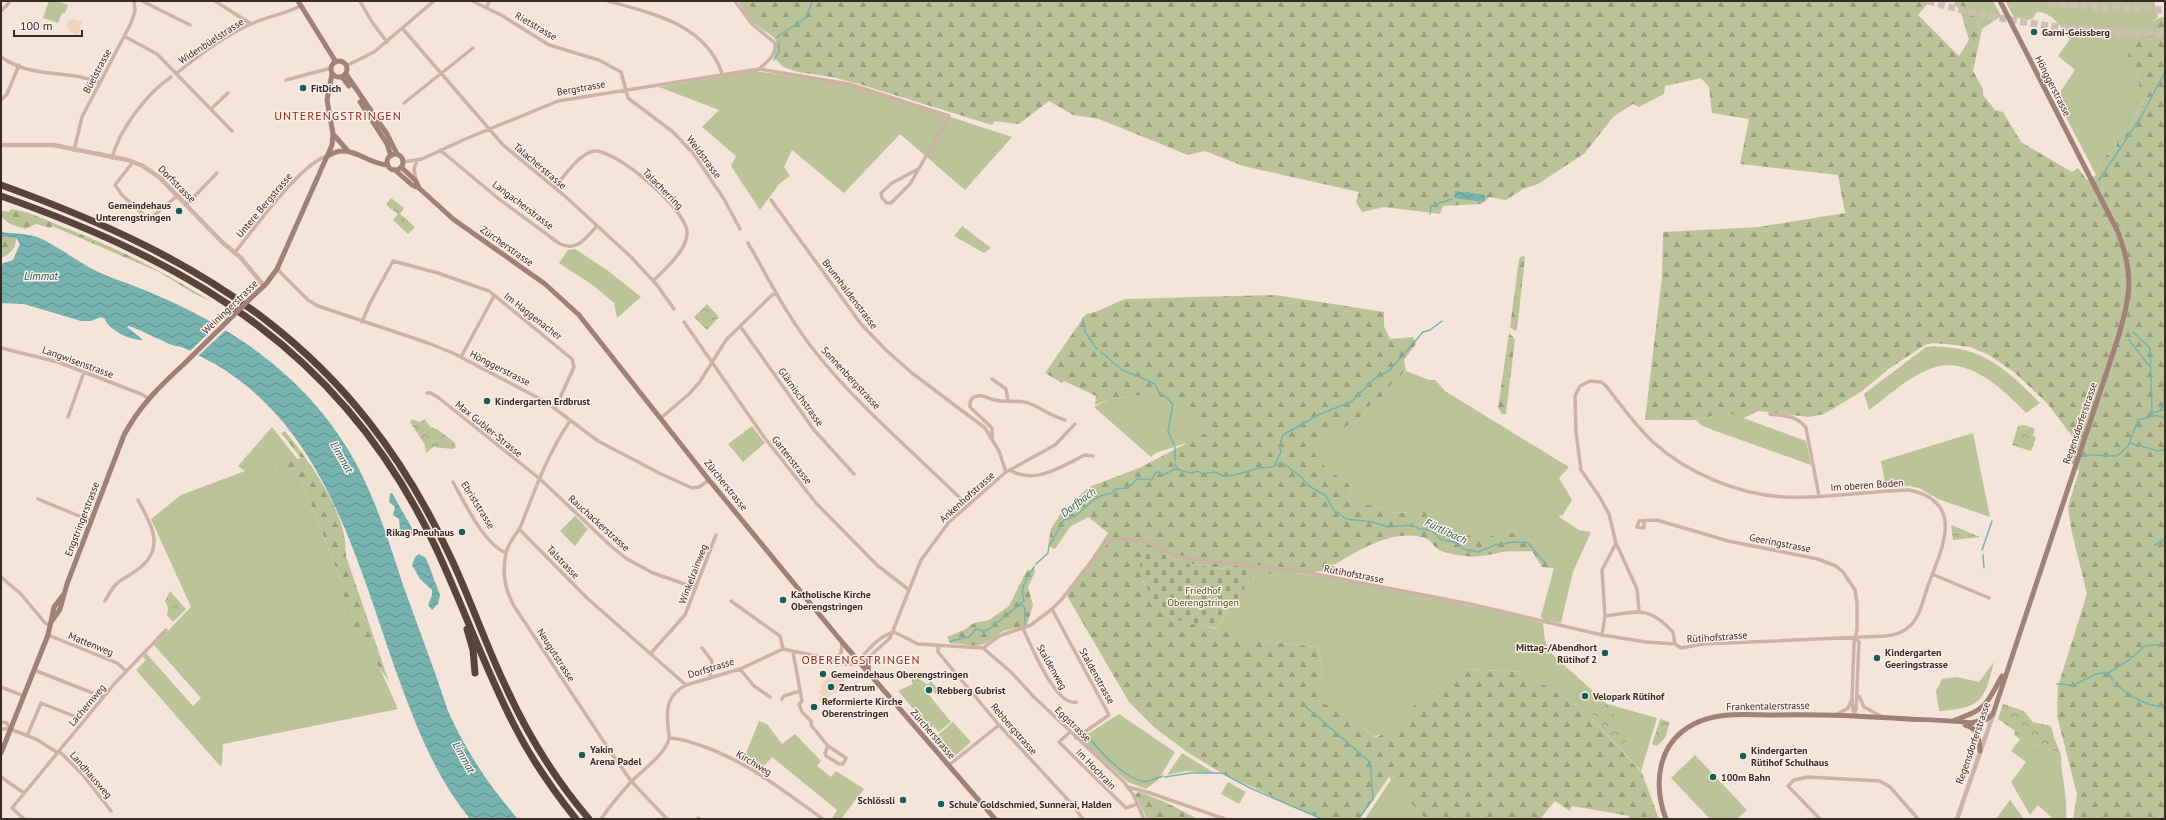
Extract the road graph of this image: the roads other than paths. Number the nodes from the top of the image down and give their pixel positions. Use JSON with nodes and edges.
{"nodes":[{"id":1,"x":134,"y":1,"type":"edge"},
{"id":2,"x":142,"y":1,"type":"edge"},
{"id":3,"x":215,"y":1,"type":"edge"},
{"id":4,"x":293,"y":1,"type":"edge"},
{"id":5,"x":360,"y":1,"type":"edge"},
{"id":6,"x":434,"y":1,"type":"edge"},
{"id":7,"x":472,"y":1,"type":"edge"},
{"id":8,"x":490,"y":1,"type":"edge"},
{"id":9,"x":608,"y":1,"type":"edge"},
{"id":10,"x":735,"y":1,"type":"edge"},
{"id":11,"x":2000,"y":1,"type":"edge"},
{"id":12,"x":9,"y":3,"type":"dead end"},
{"id":13,"x":299,"y":4,"type":"edge"},
{"id":14,"x":486,"y":7,"type":"junction"},
{"id":15,"x":1,"y":11,"type":"edge"},
{"id":16,"x":251,"y":24,"type":"junction"},
{"id":17,"x":190,"y":25,"type":"dead end"},
{"id":18,"x":402,"y":28,"type":"junction"},
{"id":19,"x":124,"y":36,"type":"junction"},
{"id":20,"x":387,"y":42,"type":"junction"},
{"id":21,"x":473,"y":48,"type":"dead end"},
{"id":22,"x":1,"y":56,"type":"edge"},
{"id":23,"x":336,"y":62,"type":"junction"},
{"id":24,"x":19,"y":65,"type":"junction"},
{"id":25,"x":346,"y":66,"type":"junction"},
{"id":26,"x":331,"y":68,"type":"junction"},
{"id":27,"x":759,"y":69,"type":"junction"},
{"id":28,"x":177,"y":73,"type":"junction"},
{"id":29,"x":332,"y":74,"type":"junction"},
{"id":30,"x":442,"y":74,"type":"junction"},
{"id":31,"x":722,"y":74,"type":"junction"},
{"id":32,"x":344,"y":76,"type":"junction"},
{"id":33,"x":171,"y":77,"type":"dead end"},
{"id":34,"x":286,"y":80,"type":"dead end"},
{"id":35,"x":100,"y":82,"type":"junction"},
{"id":36,"x":626,"y":89,"type":"junction"},
{"id":37,"x":228,"y":93,"type":"dead end"},
{"id":38,"x":1,"y":100,"type":"edge"},
{"id":39,"x":404,"y":103,"type":"dead end"},
{"id":40,"x":211,"y":109,"type":"junction"},
{"id":41,"x":488,"y":130,"type":"junction"},
{"id":42,"x":232,"y":131,"type":"dead end"},
{"id":43,"x":333,"y":134,"type":"junction"},
{"id":44,"x":1,"y":145,"type":"edge"},
{"id":45,"x":74,"y":150,"type":"junction"},
{"id":46,"x":347,"y":150,"type":"junction"},
{"id":47,"x":440,"y":150,"type":"junction"},
{"id":48,"x":397,"y":154,"type":"junction"},
{"id":49,"x":327,"y":156,"type":"junction"},
{"id":50,"x":391,"y":156,"type":"junction"},
{"id":51,"x":112,"y":158,"type":"junction"},
{"id":52,"x":417,"y":160,"type":"junction"},
{"id":53,"x":133,"y":162,"type":"junction"},
{"id":54,"x":388,"y":165,"type":"junction"},
{"id":55,"x":402,"y":165,"type":"junction"},
{"id":56,"x":918,"y":169,"type":"junction"},
{"id":57,"x":395,"y":170,"type":"junction"},
{"id":58,"x":217,"y":173,"type":"dead end"},
{"id":59,"x":2092,"y":180,"type":"joint"},
{"id":60,"x":416,"y":181,"type":"junction"},
{"id":61,"x":1,"y":185,"type":"edge"},
{"id":62,"x":419,"y":188,"type":"junction"},
{"id":63,"x":555,"y":188,"type":"junction"},
{"id":64,"x":1,"y":196,"type":"edge"},
{"id":65,"x":178,"y":196,"type":"junction"},
{"id":66,"x":771,"y":200,"type":"dead end"},
{"id":67,"x":186,"y":205,"type":"junction"},
{"id":68,"x":597,"y":226,"type":"junction"},
{"id":69,"x":740,"y":229,"type":"dead end"},
{"id":70,"x":748,"y":243,"type":"dead end"},
{"id":71,"x":235,"y":252,"type":"junction"},
{"id":72,"x":277,"y":270,"type":"junction"},
{"id":73,"x":654,"y":281,"type":"junction"},
{"id":74,"x":264,"y":286,"type":"junction"},
{"id":75,"x":777,"y":294,"type":"junction"},
{"id":76,"x":494,"y":296,"type":"junction"},
{"id":77,"x":674,"y":309,"type":"dead end"},
{"id":78,"x":362,"y":322,"type":"junction"},
{"id":79,"x":684,"y":322,"type":"dead end"},
{"id":80,"x":740,"y":326,"type":"junction"},
{"id":81,"x":1,"y":348,"type":"edge"},
{"id":82,"x":461,"y":357,"type":"junction"},
{"id":83,"x":711,"y":362,"type":"junction"},
{"id":84,"x":84,"y":372,"type":"junction"},
{"id":85,"x":992,"y":379,"type":"dead end"},
{"id":86,"x":427,"y":393,"type":"dead end"},
{"id":87,"x":148,"y":398,"type":"junction"},
{"id":88,"x":1008,"y":400,"type":"junction"},
{"id":89,"x":555,"y":409,"type":"junction"},
{"id":90,"x":1770,"y":414,"type":"dead end"},
{"id":91,"x":68,"y":417,"type":"dead end"},
{"id":92,"x":661,"y":418,"type":"junction"},
{"id":93,"x":1065,"y":420,"type":"dead end"},
{"id":94,"x":570,"y":421,"type":"junction"},
{"id":95,"x":1075,"y":424,"type":"dead end"},
{"id":96,"x":992,"y":438,"type":"junction"},
{"id":97,"x":118,"y":451,"type":"joint"},
{"id":98,"x":1093,"y":456,"type":"dead end"},
{"id":99,"x":1008,"y":471,"type":"junction"},
{"id":100,"x":854,"y":474,"type":"dead end"},
{"id":101,"x":540,"y":480,"type":"junction"},
{"id":102,"x":709,"y":480,"type":"junction"},
{"id":103,"x":453,"y":482,"type":"dead end"},
{"id":104,"x":1819,"y":496,"type":"junction"},
{"id":105,"x":38,"y":499,"type":"dead end"},
{"id":106,"x":138,"y":500,"type":"dead end"},
{"id":107,"x":966,"y":505,"type":"junction"},
{"id":108,"x":91,"y":521,"type":"junction"},
{"id":109,"x":1644,"y":521,"type":"dead end"},
{"id":110,"x":519,"y":529,"type":"junction"},
{"id":111,"x":716,"y":535,"type":"dead end"},
{"id":112,"x":1616,"y":543,"type":"junction"},
{"id":113,"x":506,"y":553,"type":"junction"},
{"id":114,"x":1932,"y":574,"type":"junction"},
{"id":115,"x":1,"y":577,"type":"edge"},
{"id":116,"x":696,"y":588,"type":"junction"},
{"id":117,"x":909,"y":590,"type":"junction"},
{"id":118,"x":457,"y":594,"type":"junction"},
{"id":119,"x":1989,"y":598,"type":"dead end"},
{"id":120,"x":105,"y":601,"type":"dead end"},
{"id":121,"x":731,"y":601,"type":"dead end"},
{"id":122,"x":1052,"y":609,"type":"junction"},
{"id":123,"x":1639,"y":611,"type":"junction"},
{"id":124,"x":1605,"y":616,"type":"junction"},
{"id":125,"x":52,"y":623,"type":"junction"},
{"id":126,"x":1023,"y":628,"type":"junction"},
{"id":127,"x":166,"y":630,"type":"dead end"},
{"id":128,"x":894,"y":632,"type":"junction"},
{"id":129,"x":48,"y":635,"type":"junction"},
{"id":130,"x":1602,"y":635,"type":"junction"},
{"id":131,"x":1856,"y":638,"type":"junction"},
{"id":132,"x":842,"y":642,"type":"junction"},
{"id":133,"x":1675,"y":644,"type":"junction"},
{"id":134,"x":938,"y":646,"type":"junction"},
{"id":135,"x":702,"y":648,"type":"dead end"},
{"id":136,"x":983,"y":648,"type":"junction"},
{"id":137,"x":783,"y":649,"type":"junction"},
{"id":138,"x":793,"y":652,"type":"junction"},
{"id":139,"x":651,"y":653,"type":"junction"},
{"id":140,"x":869,"y":657,"type":"junction"},
{"id":141,"x":834,"y":659,"type":"junction"},
{"id":142,"x":859,"y":661,"type":"junction"},
{"id":143,"x":740,"y":669,"type":"junction"},
{"id":144,"x":34,"y":670,"type":"junction"},
{"id":145,"x":126,"y":670,"type":"junction"},
{"id":146,"x":868,"y":672,"type":"junction"},
{"id":147,"x":2006,"y":672,"type":"junction"},
{"id":148,"x":475,"y":673,"type":"dead end"},
{"id":149,"x":710,"y":678,"type":"junction"},
{"id":150,"x":686,"y":685,"type":"junction"},
{"id":151,"x":1,"y":687,"type":"edge"},
{"id":152,"x":800,"y":691,"type":"junction"},
{"id":153,"x":1858,"y":691,"type":"junction"},
{"id":154,"x":24,"y":696,"type":"junction"},
{"id":155,"x":770,"y":696,"type":"dead end"},
{"id":156,"x":103,"y":697,"type":"junction"},
{"id":157,"x":782,"y":698,"type":"dead end"},
{"id":158,"x":1852,"y":698,"type":"junction"},
{"id":159,"x":1076,"y":702,"type":"dead end"},
{"id":160,"x":1980,"y":710,"type":"junction"},
{"id":161,"x":1993,"y":714,"type":"junction"},
{"id":162,"x":1836,"y":715,"type":"junction"},
{"id":163,"x":1854,"y":715,"type":"junction"},
{"id":164,"x":76,"y":717,"type":"dead end"},
{"id":165,"x":1884,"y":717,"type":"junction"},
{"id":166,"x":1953,"y":721,"type":"junction"},
{"id":167,"x":1,"y":722,"type":"edge"},
{"id":168,"x":999,"y":725,"type":"junction"},
{"id":169,"x":1,"y":729,"type":"edge"},
{"id":170,"x":10,"y":729,"type":"junction"},
{"id":171,"x":1070,"y":732,"type":"junction"},
{"id":172,"x":27,"y":736,"type":"junction"},
{"id":173,"x":669,"y":738,"type":"junction"},
{"id":174,"x":1076,"y":738,"type":"junction"},
{"id":175,"x":828,"y":746,"type":"junction"},
{"id":176,"x":1980,"y":751,"type":"junction"},
{"id":177,"x":59,"y":752,"type":"junction"},
{"id":178,"x":1,"y":753,"type":"edge"},
{"id":179,"x":949,"y":765,"type":"junction"},
{"id":180,"x":1,"y":777,"type":"edge"},
{"id":181,"x":631,"y":781,"type":"junction"},
{"id":182,"x":1128,"y":787,"type":"junction"},
{"id":183,"x":24,"y":793,"type":"junction"},
{"id":184,"x":1137,"y":804,"type":"junction"},
{"id":185,"x":111,"y":811,"type":"dead end"},
{"id":186,"x":24,"y":819,"type":"edge"},
{"id":187,"x":576,"y":819,"type":"edge"},
{"id":188,"x":588,"y":819,"type":"edge"},
{"id":189,"x":601,"y":819,"type":"edge"},
{"id":190,"x":667,"y":819,"type":"edge"},
{"id":191,"x":823,"y":819,"type":"edge"},
{"id":192,"x":995,"y":819,"type":"edge"},
{"id":193,"x":1083,"y":819,"type":"edge"},
{"id":194,"x":1144,"y":819,"type":"edge"},
{"id":195,"x":1226,"y":819,"type":"edge"},
{"id":196,"x":1666,"y":819,"type":"edge"},
{"id":197,"x":1820,"y":819,"type":"edge"},
{"id":198,"x":1918,"y":819,"type":"edge"},
{"id":199,"x":1957,"y":819,"type":"edge"}],
"edges":[{"from":1,"to":19,"type":"street","name":"Büelstrasse"},
{"from":2,"to":17,"type":"street"},
{"from":3,"to":16,"type":"street"},
{"from":4,"to":13,"type":"main road"},
{"from":5,"to":20,"type":"street"},
{"from":6,"to":18,"type":"street"},
{"from":7,"to":14,"type":"street","name":"Rietstrasse"},
{"from":8,"to":14,"type":"street"},
{"from":9,"to":31,"type":"street"},
{"from":10,"to":27,"type":"street"},
{"from":11,"to":59,"type":"main road","name":"Hönggerstrasse"},
{"from":12,"to":15,"type":"street"},
{"from":13,"to":16,"type":"street","name":"Widenbüelstrasse"},
{"from":13,"to":23,"type":"main road"},
{"from":14,"to":36,"type":"street","name":"Rietstrasse"},
{"from":16,"to":28,"type":"street","name":"Widenbüelstrasse"},
{"from":18,"to":20,"type":"street"},
{"from":18,"to":30,"type":"street","name":"Talacherstrasse"},
{"from":19,"to":28,"type":"street"},
{"from":19,"to":35,"type":"street","name":"Büelstrasse"},
{"from":20,"to":25,"type":"street"},
{"from":21,"to":30,"type":"street"},
{"from":22,"to":24,"type":"street"},
{"from":23,"to":25,"type":"main road"},
{"from":23,"to":26,"type":"main road"},
{"from":24,"to":35,"type":"street"},
{"from":24,"to":38,"type":"street"},
{"from":25,"to":32,"type":"main road"},
{"from":26,"to":29,"type":"main road"},
{"from":26,"to":34,"type":"street"},
{"from":27,"to":31,"type":"street","name":"Bergstrasse"},
{"from":27,"to":56,"type":"street"},
{"from":28,"to":40,"type":"street"},
{"from":29,"to":32,"type":"main road"},
{"from":29,"to":43,"type":"main road","name":"Weiningerstrasse"},
{"from":30,"to":39,"type":"street"},
{"from":30,"to":41,"type":"street","name":"Talacherstrasse"},
{"from":31,"to":36,"type":"street","name":"Bergstrasse"},
{"from":32,"to":48,"type":"main road","name":"Zürcherstrasse"},
{"from":32,"to":50,"type":"main road"},
{"from":33,"to":51,"type":"street"},
{"from":35,"to":45,"type":"street","name":"Büelstrasse"},
{"from":36,"to":41,"type":"street","name":"Bergstrasse"},
{"from":36,"to":69,"type":"street","name":"Weidstrasse"},
{"from":37,"to":40,"type":"street"},
{"from":40,"to":42,"type":"street"},
{"from":41,"to":47,"type":"street","name":"Bergstrasse"},
{"from":41,"to":63,"type":"street","name":"Talacherstrasse"},
{"from":43,"to":46,"type":"main road","name":"Weiningerstrasse"},
{"from":43,"to":49,"type":"main road","name":"Weiningerstrasse"},
{"from":44,"to":45,"type":"street","name":"Dorfstrasse"},
{"from":45,"to":51,"type":"street","name":"Dorfstrasse"},
{"from":46,"to":49,"type":"main road"},
{"from":46,"to":54,"type":"main road"},
{"from":47,"to":52,"type":"street","name":"Bergstrasse"},
{"from":47,"to":68,"type":"street","name":"Langacherstrasse"},
{"from":48,"to":50,"type":"main road"},
{"from":48,"to":55,"type":"main road","name":"Zürcherstrasse"},
{"from":49,"to":71,"type":"street","name":"Untere Bergstrasse"},
{"from":49,"to":72,"type":"main road","name":"Weiningerstrasse"},
{"from":50,"to":54,"type":"main road"},
{"from":51,"to":53,"type":"street","name":"Dorfstrasse"},
{"from":52,"to":55,"type":"street","name":"Bergstrasse"},
{"from":52,"to":60,"type":"street"},
{"from":53,"to":65,"type":"street","name":"Dorfstrasse"},
{"from":53,"to":65,"type":"street"},
{"from":54,"to":57,"type":"main road","name":"Zürcherstrasse"},
{"from":55,"to":57,"type":"main road"},
{"from":55,"to":60,"type":"main road","name":"Zürcherstrasse"},
{"from":56,"to":56,"type":"street"},
{"from":57,"to":62,"type":"main road","name":"Zürcherstrasse"},
{"from":58,"to":67,"type":"street"},
{"from":59,"to":147,"type":"main road","name":"Regensdorferstrasse"},
{"from":60,"to":62,"type":"main road","name":"Zürcherstrasse"},
{"from":61,"to":188,"type":"highway"},
{"from":62,"to":92,"type":"main road","name":"Zürcherstrasse"},
{"from":63,"to":68,"type":"street","name":"Talacherstrasse"},
{"from":63,"to":73,"type":"street","name":"Talacherring"},
{"from":64,"to":118,"type":"highway"},
{"from":65,"to":67,"type":"street","name":"Dorfstrasse"},
{"from":66,"to":96,"type":"street","name":"Brunnhaldenstrasse"},
{"from":67,"to":71,"type":"street","name":"Dorfstrasse"},
{"from":68,"to":73,"type":"street","name":"Talacherstrasse"},
{"from":70,"to":75,"type":"street","name":"Sonnenbergstrasse"},
{"from":71,"to":74,"type":"street","name":"Dorfstrasse"},
{"from":72,"to":74,"type":"main road","name":"Weiningerstrasse"},
{"from":72,"to":78,"type":"street","name":"Hönggerstrasse"},
{"from":73,"to":77,"type":"street","name":"Talacherstrasse"},
{"from":74,"to":87,"type":"main road","name":"Weiningerstrasse","bridge":true},
{"from":75,"to":80,"type":"street"},
{"from":75,"to":107,"type":"street","name":"Sonnenbergstrasse"},
{"from":76,"to":78,"type":"street"},
{"from":76,"to":82,"type":"street","name":"Im Haggenacher"},
{"from":76,"to":89,"type":"street","name":"Im Haggenacher"},
{"from":78,"to":82,"type":"street","name":"Hönggerstrasse"},
{"from":79,"to":83,"type":"street","name":"Gartenstrasse"},
{"from":80,"to":83,"type":"street"},
{"from":80,"to":100,"type":"street","name":"Glärnischstrasse"},
{"from":81,"to":84,"type":"street","name":"Langwisenstrasse"},
{"from":82,"to":89,"type":"street","name":"Hönggerstrasse"},
{"from":83,"to":92,"type":"street"},
{"from":83,"to":117,"type":"street","name":"Gartenstrasse"},
{"from":84,"to":87,"type":"street","name":"Langwisenstrasse"},
{"from":84,"to":91,"type":"street"},
{"from":85,"to":88,"type":"street"},
{"from":86,"to":101,"type":"street","name":"Max Gubler-Strasse"},
{"from":87,"to":97,"type":"main road","name":"Weiningerstrasse"},
{"from":88,"to":93,"type":"street"},
{"from":88,"to":96,"type":"street"},
{"from":89,"to":94,"type":"street","name":"Hönggerstrasse"},
{"from":90,"to":104,"type":"street"},
{"from":92,"to":102,"type":"main road","name":"Zürcherstrasse"},
{"from":94,"to":101,"type":"street"},
{"from":94,"to":102,"type":"street","name":"Hönggerstrasse"},
{"from":95,"to":99,"type":"street","name":"Ankenhofstrasse"},
{"from":96,"to":99,"type":"street","name":"Brunnhaldenstrasse"},
{"from":97,"to":108,"type":"main road","name":"Engstringerstrasse"},
{"from":98,"to":99,"type":"street"},
{"from":99,"to":107,"type":"street","name":"Ankenhofstrasse"},
{"from":101,"to":110,"type":"street"},
{"from":101,"to":116,"type":"street","name":"Rauchackerstrasse"},
{"from":102,"to":132,"type":"main road","name":"Zürcherstrasse"},
{"from":103,"to":113,"type":"street","name":"Ebriststrasse"},
{"from":104,"to":112,"type":"street","name":"Im oberen Boden"},
{"from":104,"to":114,"type":"street","name":"Im oberen Boden"},
{"from":105,"to":108,"type":"street"},
{"from":106,"to":120,"type":"street"},
{"from":107,"to":117,"type":"street","name":"Ankenhofstrasse"},
{"from":108,"to":125,"type":"main road","name":"Engstringerstrasse"},
{"from":109,"to":131,"type":"street","name":"Geeringstrasse"},
{"from":110,"to":113,"type":"street","name":"Neugutstrasse"},
{"from":110,"to":139,"type":"street","name":"Talstrasse"},
{"from":111,"to":116,"type":"street","name":"Winkelrainweg"},
{"from":112,"to":123,"type":"street"},
{"from":112,"to":124,"type":"street"},
{"from":113,"to":181,"type":"street","name":"Neugutstrasse"},
{"from":114,"to":119,"type":"street"},
{"from":114,"to":131,"type":"street","name":"Im oberen Boden"},
{"from":115,"to":125,"type":"street"},
{"from":116,"to":139,"type":"street","name":"Winkelrainweg"},
{"from":117,"to":128,"type":"street","name":"Ankenhofstrasse"},
{"from":118,"to":148,"type":"highway"},
{"from":118,"to":187,"type":"highway"},
{"from":121,"to":137,"type":"street"},
{"from":122,"to":126,"type":"street","name":"Rütihofstrasse"},
{"from":122,"to":130,"type":"street","name":"Rütihofstrasse"},
{"from":122,"to":174,"type":"street","name":"Staldenstrasse"},
{"from":123,"to":124,"type":"street"},
{"from":123,"to":133,"type":"street"},
{"from":124,"to":130,"type":"street"},
{"from":125,"to":129,"type":"main road","name":"Engstringerstrasse"},
{"from":126,"to":136,"type":"street","name":"Rütihofstrasse"},
{"from":126,"to":159,"type":"street","name":"Staldenweg"},
{"from":127,"to":145,"type":"street","name":"Lachernweg"},
{"from":128,"to":134,"type":"street"},
{"from":128,"to":140,"type":"street"},
{"from":128,"to":142,"type":"street"},
{"from":129,"to":144,"type":"main road","name":"Engstringerstrasse"},
{"from":129,"to":145,"type":"street","name":"Mattenweg"},
{"from":130,"to":133,"type":"street","name":"Rütihofstrasse"},
{"from":131,"to":133,"type":"street","name":"Rütihofstrasse"},
{"from":131,"to":153,"type":"street","name":"Geeringstrasse"},
{"from":131,"to":158,"type":"street","name":"Geeringstrasse"},
{"from":132,"to":141,"type":"street"},
{"from":132,"to":142,"type":"main road","name":"Zürcherstrasse"},
{"from":134,"to":136,"type":"street"},
{"from":134,"to":168,"type":"street","name":"Rebbergstrasse"},
{"from":135,"to":149,"type":"street"},
{"from":136,"to":171,"type":"street","name":"Eggstrasse"},
{"from":137,"to":138,"type":"street"},
{"from":137,"to":143,"type":"street","name":"Dorfstrasse"},
{"from":138,"to":141,"type":"street"},
{"from":138,"to":152,"type":"street"},
{"from":139,"to":150,"type":"street","name":"Talstrasse"},
{"from":140,"to":142,"type":"street"},
{"from":140,"to":146,"type":"main road"},
{"from":141,"to":142,"type":"street"},
{"from":142,"to":146,"type":"main road","name":"Zürcherstrasse"},
{"from":143,"to":149,"type":"street","name":"Dorfstrasse"},
{"from":143,"to":155,"type":"street"},
{"from":144,"to":154,"type":"main road","name":"Engstringerstrasse"},
{"from":144,"to":156,"type":"street"},
{"from":145,"to":156,"type":"street","name":"Lachernweg"},
{"from":146,"to":179,"type":"main road","name":"Zürcherstrasse"},
{"from":147,"to":160,"type":"main road","name":"Regensdorferstrasse"},
{"from":147,"to":161,"type":"main road","name":"Regensdorferstrasse"},
{"from":149,"to":150,"type":"street","name":"Dorfstrasse"},
{"from":150,"to":173,"type":"street","name":"Dorfstrasse"},
{"from":151,"to":154,"type":"street"},
{"from":152,"to":157,"type":"street"},
{"from":152,"to":175,"type":"street"},
{"from":153,"to":163,"type":"street","name":"Geeringstrasse"},
{"from":153,"to":165,"type":"street","name":"Geeringstrasse"},
{"from":154,"to":170,"type":"main road","name":"Engstringerstrasse"},
{"from":156,"to":177,"type":"street","name":"Lachernweg"},
{"from":158,"to":162,"type":"street"},
{"from":158,"to":163,"type":"street","name":"Geeringstrasse"},
{"from":160,"to":161,"type":"main road"},
{"from":160,"to":166,"type":"main road","name":"Frankentalerstrasse"},
{"from":161,"to":166,"type":"main road","name":"Frankentalerstrasse"},
{"from":161,"to":176,"type":"street","name":"Regensdorferstrasse"},
{"from":162,"to":163,"type":"main road","name":"Frankentalerstrasse"},
{"from":162,"to":196,"type":"main road","name":"Frankentalerstrasse"},
{"from":163,"to":165,"type":"main road","name":"Frankentalerstrasse"},
{"from":164,"to":172,"type":"street"},
{"from":165,"to":166,"type":"main road","name":"Frankentalerstrasse"},
{"from":166,"to":176,"type":"main road"},
{"from":167,"to":170,"type":"street"},
{"from":168,"to":179,"type":"street"},
{"from":168,"to":193,"type":"street","name":"Rebbergstrasse"},
{"from":169,"to":170,"type":"street"},
{"from":170,"to":172,"type":"street","name":"Landhausweg"},
{"from":170,"to":178,"type":"main road","name":"Engstringerstrasse"},
{"from":171,"to":174,"type":"street","name":"Eggstrasse"},
{"from":171,"to":184,"type":"street","name":"Im Hochrain"},
{"from":172,"to":177,"type":"street","name":"Landhausweg"},
{"from":173,"to":181,"type":"street"},
{"from":173,"to":191,"type":"street","name":"Kirchweg"},
{"from":174,"to":182,"type":"street","name":"Eggstrasse"},
{"from":175,"to":175,"type":"street"},
{"from":176,"to":199,"type":"street","name":"Regensdorferstrasse"},
{"from":177,"to":183,"type":"street","name":"Lachernweg"},
{"from":177,"to":185,"type":"street","name":"Landhausweg"},
{"from":179,"to":192,"type":"main road","name":"Zürcherstrasse"},
{"from":180,"to":183,"type":"street"},
{"from":181,"to":189,"type":"street"},
{"from":181,"to":190,"type":"street","name":"Neugutstrasse"},
{"from":182,"to":184,"type":"street","name":"Eggstrasse"},
{"from":182,"to":195,"type":"street"},
{"from":183,"to":186,"type":"street","name":"Lachernweg"},
{"from":184,"to":194,"type":"street","name":"Eggstrasse"},
{"from":197,"to":198,"type":"street"}]}
